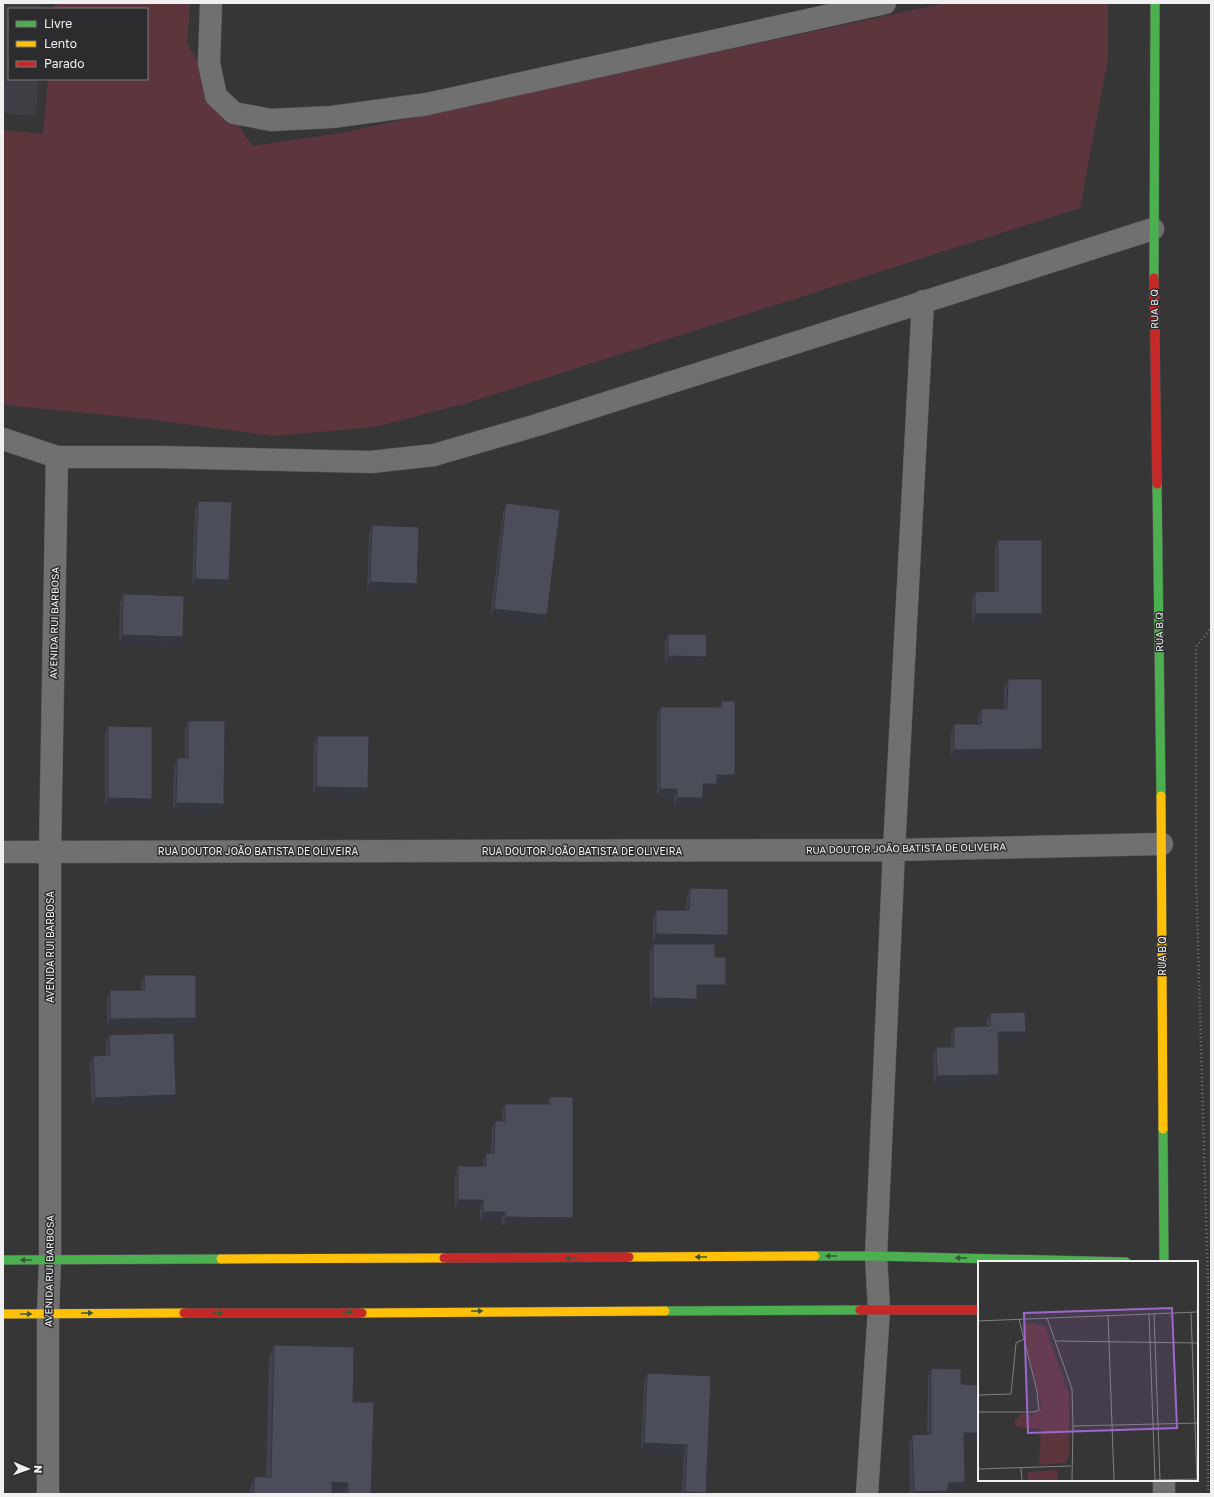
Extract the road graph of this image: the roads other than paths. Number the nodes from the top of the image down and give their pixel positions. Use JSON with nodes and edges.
{"nodes":[{"id":1,"x":211,"y":3,"type":"edge"},
{"id":2,"x":885,"y":3,"type":"edge"},
{"id":3,"x":1155,"y":3,"type":"edge"},
{"id":4,"x":1153,"y":228,"type":"junction"},
{"id":5,"x":923,"y":301,"type":"junction"},
{"id":6,"x":3,"y":440,"type":"edge"},
{"id":7,"x":57,"y":457,"type":"junction"},
{"id":8,"x":1162,"y":844,"type":"junction"},
{"id":9,"x":894,"y":850,"type":"junction"},
{"id":10,"x":3,"y":852,"type":"edge"},
{"id":11,"x":50,"y":852,"type":"junction"},
{"id":12,"x":876,"y":1256,"type":"junction"},
{"id":13,"x":3,"y":1260,"type":"edge"},
{"id":14,"x":50,"y":1260,"type":"junction"},
{"id":15,"x":1084,"y":1261,"type":"edge"},
{"id":16,"x":1164,"y":1261,"type":"edge"},
{"id":17,"x":880,"y":1309,"type":"junction"},
{"id":18,"x":978,"y":1310,"type":"edge"},
{"id":19,"x":3,"y":1314,"type":"edge"},
{"id":20,"x":48,"y":1314,"type":"junction"},
{"id":21,"x":1164,"y":1481,"type":"edge"},
{"id":22,"x":48,"y":1494,"type":"edge"},
{"id":23,"x":868,"y":1494,"type":"edge"},
{"id":24,"x":1164,"y":1494,"type":"edge"}],
"edges":[{"from":1,"to":2,"type":"street"},
{"from":3,"to":4,"type":"street","name":"RUA B Q"},
{"from":4,"to":5,"type":"street"},
{"from":4,"to":8,"type":"street","name":"RUA B Q"},
{"from":5,"to":7,"type":"street"},
{"from":5,"to":9,"type":"street"},
{"from":6,"to":7,"type":"street"},
{"from":7,"to":11,"type":"street","name":"AVENIDA RUI BARBOSA"},
{"from":8,"to":9,"type":"street","name":"RUA DOUTOR JOÃO BATISTA DE OLIVEIRA"},
{"from":8,"to":16,"type":"street","name":"RUA B Q"},
{"from":9,"to":11,"type":"street","name":"RUA DOUTOR JOÃO BATISTA DE OLIVEIRA"},
{"from":9,"to":12,"type":"street"},
{"from":10,"to":11,"type":"street","name":"RUA DOUTOR JOÃO BATISTA DE OLIVEIRA"},
{"from":11,"to":14,"type":"street","name":"AVENIDA RUI BARBOSA"},
{"from":12,"to":14,"type":"street","one_way":true},
{"from":15,"to":12,"type":"street","one_way":true},
{"from":12,"to":17,"type":"street"},
{"from":14,"to":13,"type":"street","one_way":true},
{"from":14,"to":20,"type":"street","name":"AVENIDA RUI BARBOSA"},
{"from":17,"to":18,"type":"street"},
{"from":20,"to":17,"type":"street","one_way":true},
{"from":17,"to":23,"type":"street"},
{"from":19,"to":20,"type":"street","one_way":true},
{"from":20,"to":22,"type":"street","name":"AVENIDA RUI BARBOSA"},
{"from":21,"to":24,"type":"street"}]}
